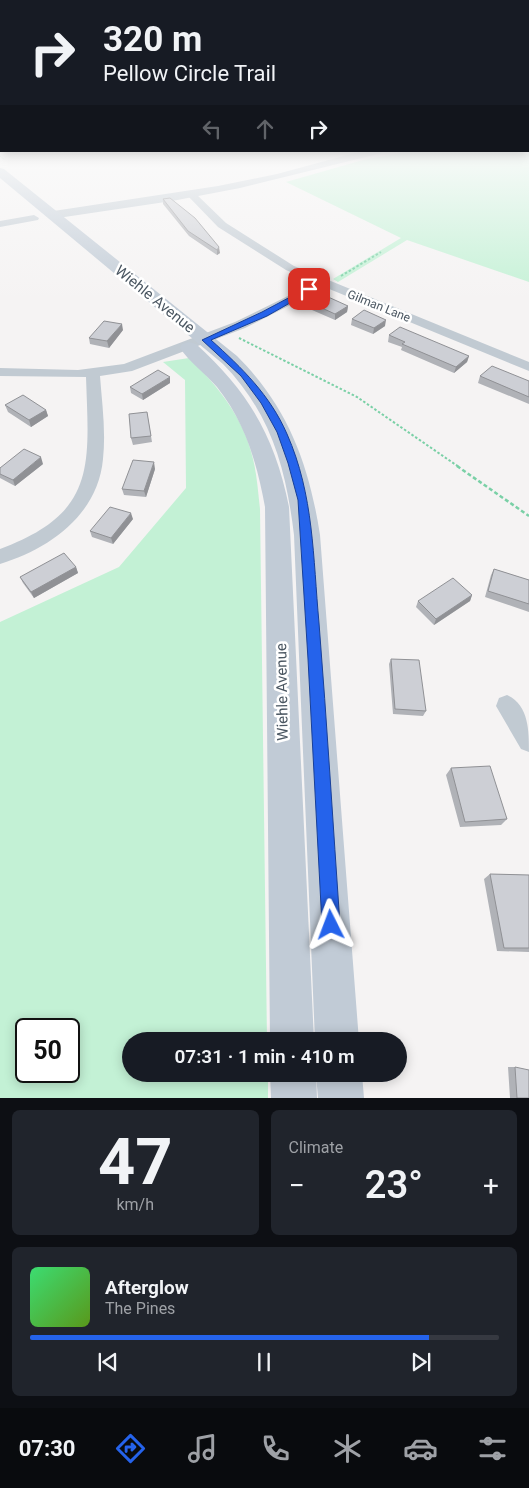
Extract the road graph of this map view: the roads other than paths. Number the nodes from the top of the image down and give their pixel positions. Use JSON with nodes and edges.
{"nodes":[{"id":1,"x":17,"y":199,"type":"edge"},
{"id":2,"x":26,"y":199,"type":"edge"},
{"id":3,"x":157,"y":199,"type":"edge"},
{"id":4,"x":196,"y":199,"type":"edge"},
{"id":5,"x":43,"y":217,"type":"junction"},
{"id":6,"x":0,"y":224,"type":"edge"},
{"id":7,"x":323,"y":283,"type":"junction"},
{"id":8,"x":197,"y":343,"type":"junction"},
{"id":9,"x":529,"y":367,"type":"edge"},
{"id":10,"x":0,"y":372,"type":"edge"},
{"id":11,"x":93,"y":373,"type":"junction"},
{"id":12,"x":0,"y":557,"type":"edge"},
{"id":13,"x":507,"y":706,"type":"dead end"},
{"id":14,"x":529,"y":741,"type":"edge"},
{"id":15,"x":292,"y":1032,"type":"edge"},
{"id":16,"x":336,"y":1032,"type":"edge"},
{"id":17,"x":293,"y":1082,"type":"edge"},
{"id":18,"x":340,"y":1082,"type":"edge"},
{"id":19,"x":294,"y":1098,"type":"edge"},
{"id":20,"x":341,"y":1098,"type":"edge"}],
"edges":[{"from":1,"to":5,"type":"main road","name":"Wiehle Avenue"},
{"from":2,"to":5,"type":"main road","name":"Wiehle Avenue"},
{"from":3,"to":5,"type":"street"},
{"from":4,"to":7,"type":"street","name":"Gilman Lane"},
{"from":5,"to":6,"type":"street"},
{"from":5,"to":8,"type":"main road","name":"Wiehle Avenue"},
{"from":7,"to":8,"type":"street"},
{"from":7,"to":9,"type":"street","name":"Gilman Lane"},
{"from":8,"to":11,"type":"street"},
{"from":8,"to":15,"type":"main road","name":"Wiehle Avenue"},
{"from":8,"to":16,"type":"main road","name":"Wiehle Avenue"},
{"from":10,"to":11,"type":"street"},
{"from":11,"to":12,"type":"street"},
{"from":13,"to":14,"type":"street"},
{"from":17,"to":19,"type":"main road"},
{"from":18,"to":20,"type":"main road"}]}
